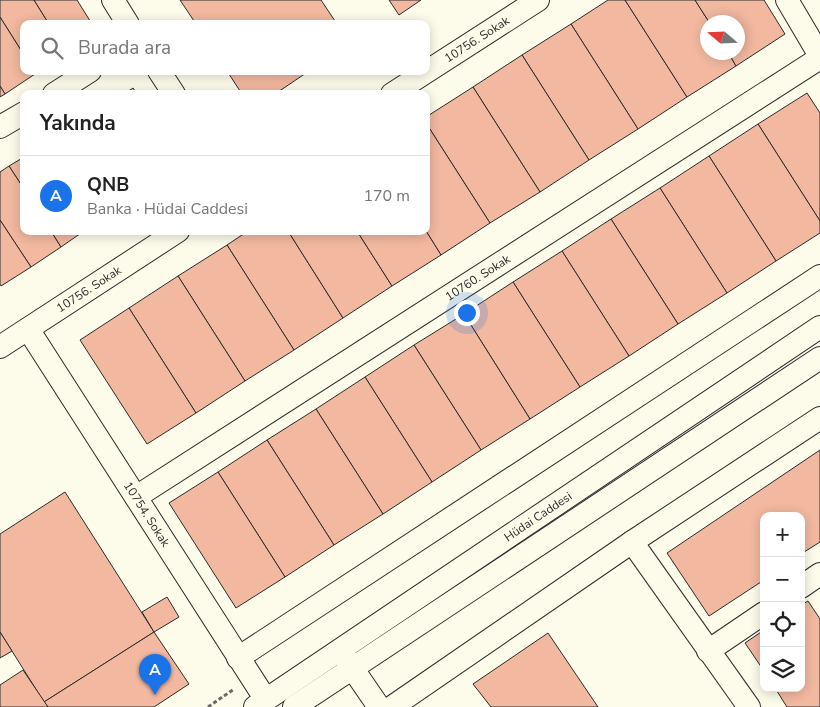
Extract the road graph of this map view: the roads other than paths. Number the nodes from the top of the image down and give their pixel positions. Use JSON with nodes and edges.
{"nodes":[{"id":1,"x":113,"y":0,"type":"edge"},
{"id":2,"x":538,"y":0,"type":"edge"},
{"id":3,"x":787,"y":0,"type":"edge"},
{"id":4,"x":126,"y":20,"type":"edge"},
{"id":5,"x":820,"y":57,"type":"edge"},
{"id":6,"x":430,"y":70,"type":"edge"},
{"id":7,"x":84,"y":75,"type":"edge"},
{"id":8,"x":162,"y":75,"type":"edge"},
{"id":9,"x":422,"y":75,"type":"edge"},
{"id":10,"x":60,"y":90,"type":"edge"},
{"id":11,"x":171,"y":90,"type":"edge"},
{"id":12,"x":398,"y":90,"type":"edge"},
{"id":13,"x":20,"y":116,"type":"edge"},
{"id":14,"x":0,"y":128,"type":"edge"},
{"id":15,"x":172,"y":235,"type":"edge"},
{"id":16,"x":820,"y":276,"type":"edge"},
{"id":17,"x":820,"y":327,"type":"edge"},
{"id":18,"x":28,"y":329,"type":"junction"},
{"id":19,"x":0,"y":347,"type":"edge"},
{"id":20,"x":820,"y":358,"type":"edge"},
{"id":21,"x":820,"y":418,"type":"edge"},
{"id":22,"x":136,"y":497,"type":"junction"},
{"id":23,"x":632,"y":542,"type":"junction"},
{"id":24,"x":760,"y":616,"type":"edge"},
{"id":25,"x":708,"y":652,"type":"junction"},
{"id":26,"x":238,"y":658,"type":"junction"},
{"id":27,"x":346,"y":659,"type":"junction"},
{"id":28,"x":260,"y":704,"type":"edge"},
{"id":29,"x":294,"y":707,"type":"edge"},
{"id":30,"x":380,"y":707,"type":"edge"},
{"id":31,"x":392,"y":707,"type":"edge"},
{"id":32,"x":749,"y":707,"type":"edge"}],
"edges":[{"from":1,"to":4,"type":"street"},
{"from":2,"to":6,"type":"street","name":"10756. Sokak"},
{"from":3,"to":5,"type":"street"},
{"from":5,"to":22,"type":"street","name":"10760. Sokak"},
{"from":7,"to":10,"type":"street"},
{"from":8,"to":11,"type":"street"},
{"from":9,"to":12,"type":"street","name":"10756. Sokak"},
{"from":13,"to":14,"type":"street"},
{"from":15,"to":18,"type":"street","name":"10756. Sokak"},
{"from":16,"to":26,"type":"street"},
{"from":17,"to":27,"type":"street","name":"Hüdai Caddesi"},
{"from":18,"to":19,"type":"street","name":"10756. Sokak"},
{"from":18,"to":22,"type":"street","name":"10754. Sokak"},
{"from":20,"to":27,"type":"street","name":"Hüdai Caddesi"},
{"from":21,"to":23,"type":"street"},
{"from":22,"to":26,"type":"street","name":"10754. Sokak"},
{"from":23,"to":25,"type":"street"},
{"from":23,"to":31,"type":"street"},
{"from":24,"to":25,"type":"street"},
{"from":25,"to":32,"type":"street"},
{"from":26,"to":28,"type":"street","name":"10754. Sokak"},
{"from":27,"to":28,"type":"street","name":"Hüdai Caddesi"},
{"from":27,"to":29,"type":"street","name":"Hüdai Caddesi"},
{"from":27,"to":30,"type":"street"}]}
